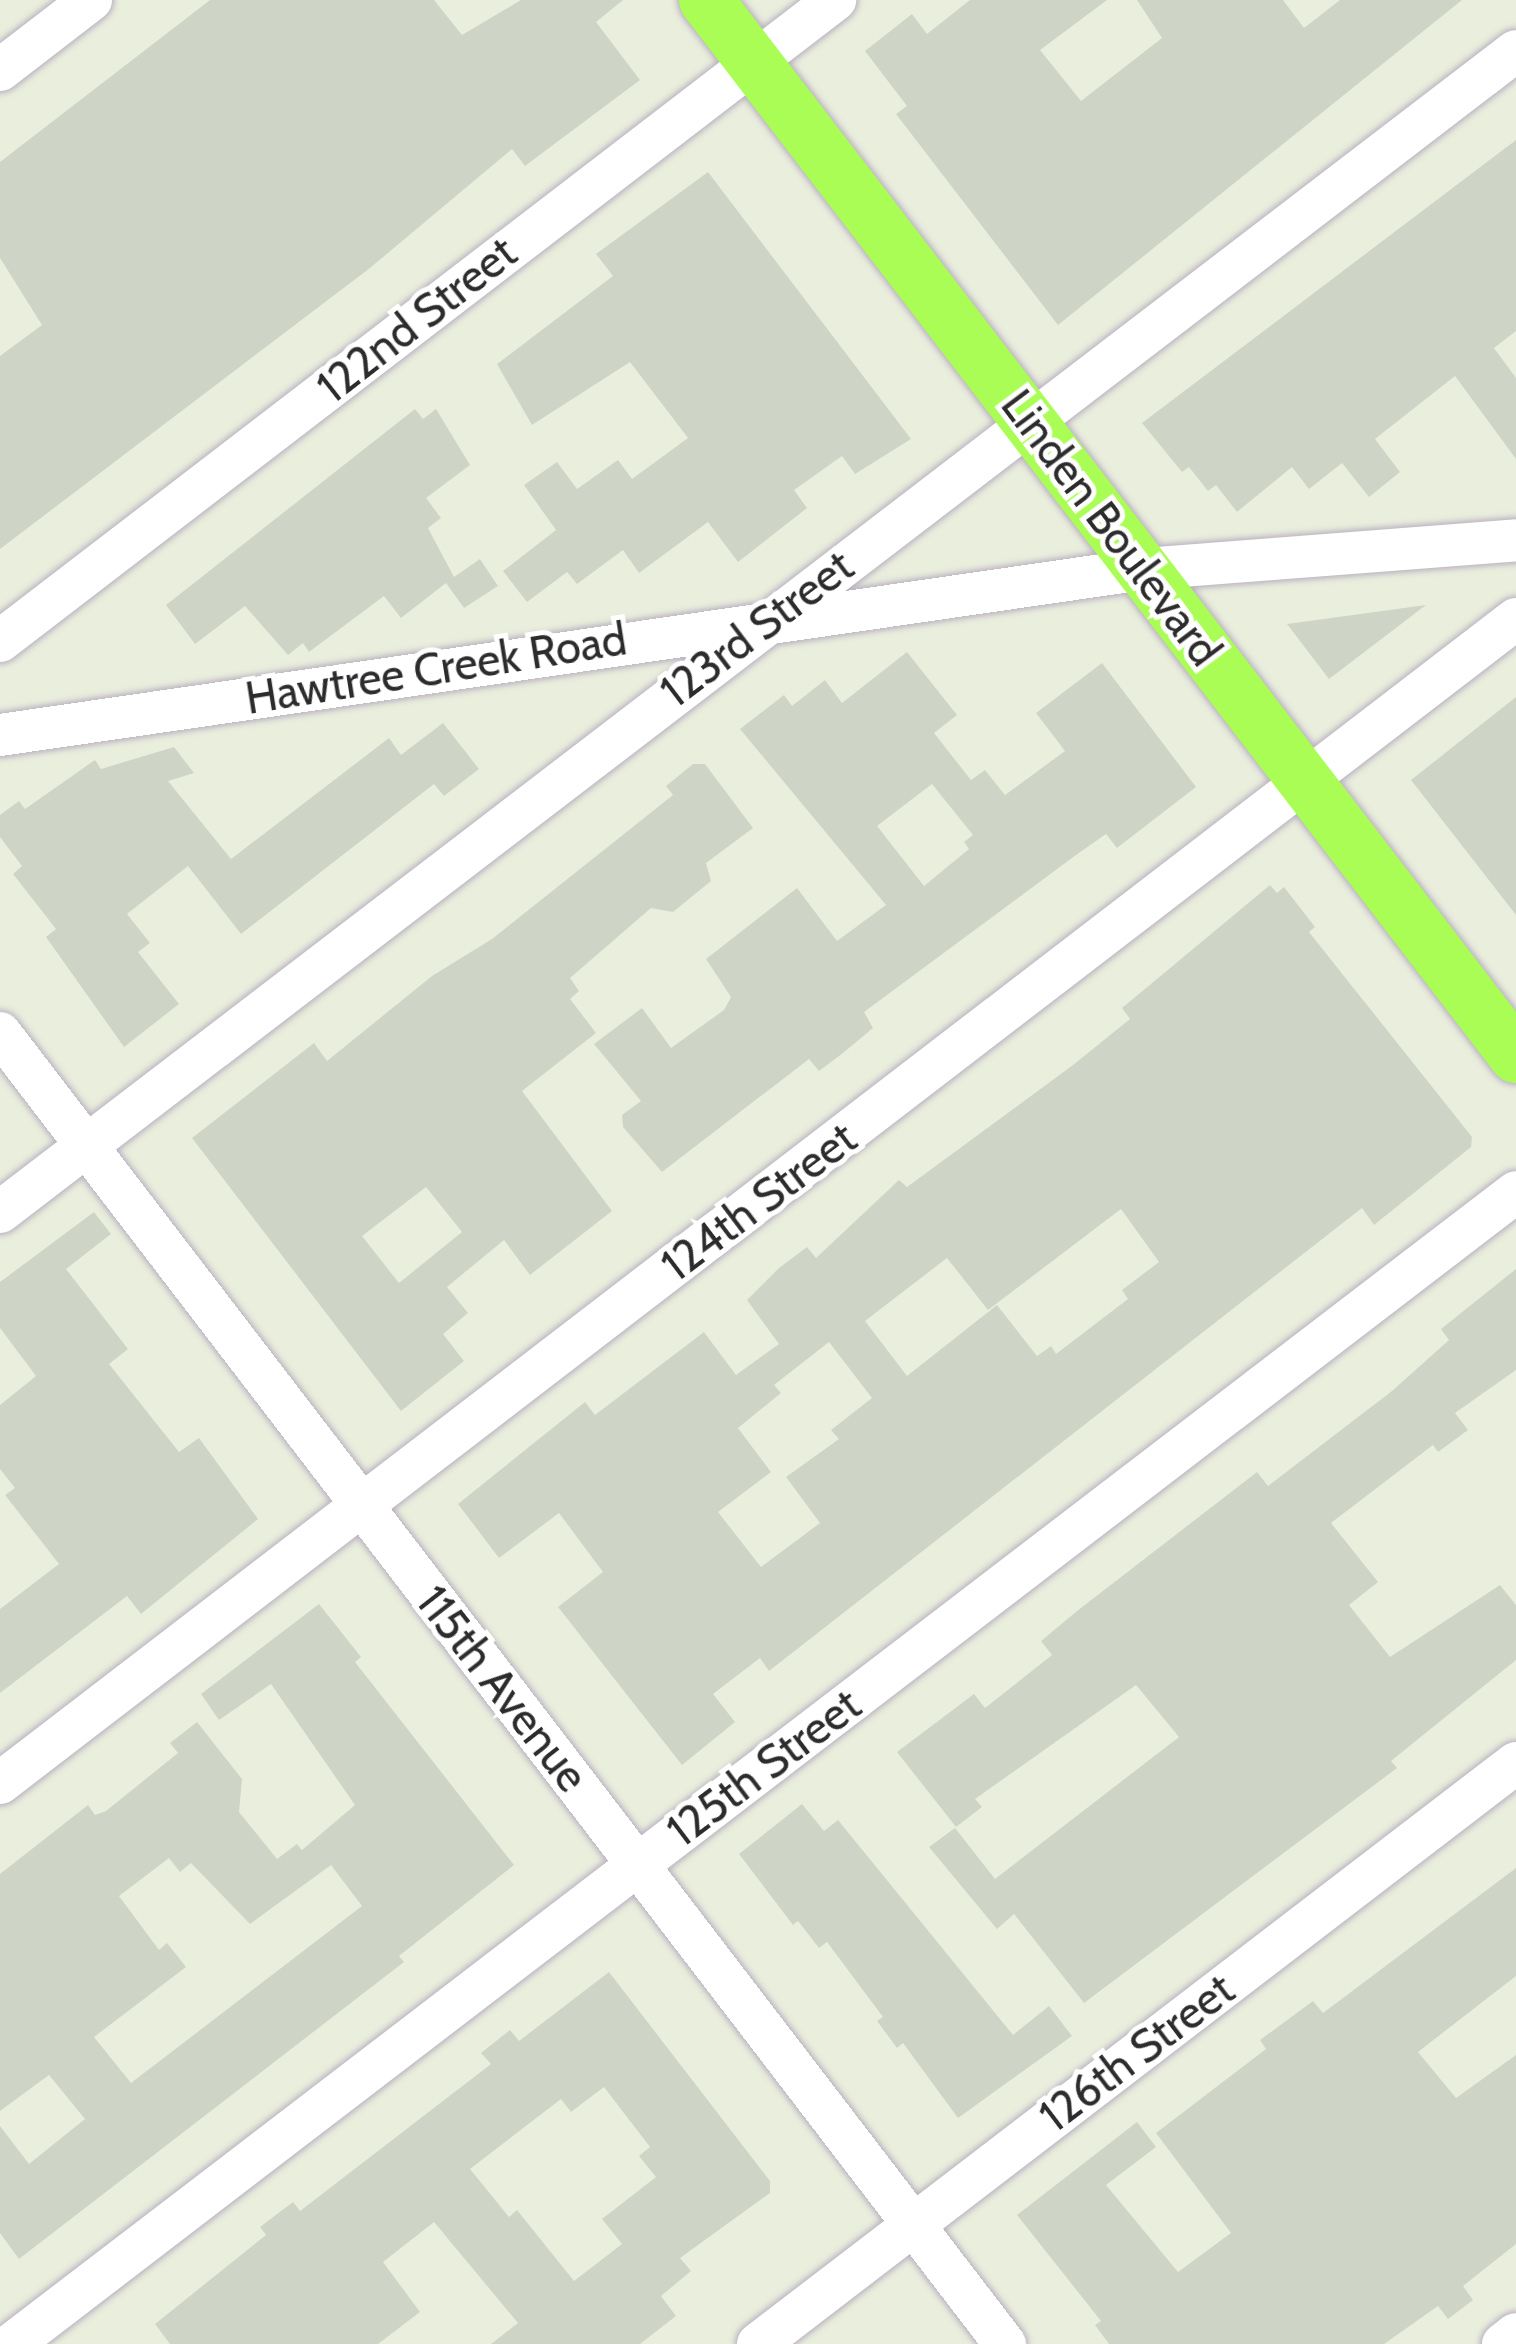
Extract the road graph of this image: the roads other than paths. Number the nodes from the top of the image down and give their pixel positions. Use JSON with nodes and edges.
{"nodes":[{"id":1,"x":91,"y":0,"type":"edge"},
{"id":2,"x":706,"y":0,"type":"edge"},
{"id":3,"x":835,"y":0,"type":"edge"},
{"id":4,"x":1516,"y":51,"type":"edge"},
{"id":5,"x":754,"y":62,"type":"junction"},
{"id":6,"x":0,"y":70,"type":"edge"},
{"id":7,"x":1032,"y":424,"type":"junction"},
{"id":8,"x":1516,"y":540,"type":"edge"},
{"id":9,"x":1142,"y":569,"type":"junction"},
{"id":10,"x":769,"y":618,"type":"junction"},
{"id":11,"x":1516,"y":619,"type":"edge"},
{"id":12,"x":0,"y":641,"type":"edge"},
{"id":13,"x":0,"y":735,"type":"edge"},
{"id":14,"x":1306,"y":782,"type":"junction"},
{"id":15,"x":0,"y":1033,"type":"edge"},
{"id":16,"x":1516,"y":1056,"type":"edge"},
{"id":17,"x":86,"y":1146,"type":"junction"},
{"id":18,"x":1516,"y":1192,"type":"edge"},
{"id":19,"x":0,"y":1212,"type":"edge"},
{"id":20,"x":362,"y":1506,"type":"junction"},
{"id":21,"x":1516,"y":1763,"type":"edge"},
{"id":22,"x":0,"y":1783,"type":"edge"},
{"id":23,"x":638,"y":1865,"type":"junction"},
{"id":24,"x":914,"y":2224,"type":"junction"},
{"id":25,"x":1516,"y":2334,"type":"edge"},
{"id":26,"x":12,"y":2344,"type":"edge"},
{"id":27,"x":758,"y":2344,"type":"edge"},
{"id":28,"x":1005,"y":2344,"type":"edge"},
{"id":29,"x":1503,"y":2344,"type":"edge"}],
"edges":[{"from":1,"to":6,"type":"street"},
{"from":2,"to":5,"type":"main road","name":"Linden Boulevard"},
{"from":3,"to":5,"type":"street","name":"122nd Street"},
{"from":4,"to":7,"type":"street","name":"123rd Street"},
{"from":5,"to":7,"type":"main road","name":"Linden Boulevard"},
{"from":5,"to":12,"type":"street","name":"122nd Street"},
{"from":7,"to":9,"type":"main road","name":"Linden Boulevard"},
{"from":7,"to":10,"type":"street","name":"123rd Street"},
{"from":8,"to":9,"type":"street","name":"Hawtree Creek Road"},
{"from":9,"to":10,"type":"street","name":"Hawtree Creek Road"},
{"from":9,"to":14,"type":"main road","name":"Linden Boulevard"},
{"from":10,"to":13,"type":"street","name":"Hawtree Creek Road"},
{"from":10,"to":17,"type":"street","name":"123rd Street"},
{"from":11,"to":14,"type":"street","name":"124th Street"},
{"from":14,"to":16,"type":"main road","name":"Linden Boulevard"},
{"from":14,"to":20,"type":"street","name":"124th Street"},
{"from":15,"to":17,"type":"street","name":"115th Avenue"},
{"from":17,"to":19,"type":"street","name":"123rd Street"},
{"from":17,"to":20,"type":"street","name":"115th Avenue"},
{"from":18,"to":23,"type":"street","name":"125th Street"},
{"from":20,"to":22,"type":"street","name":"124th Street"},
{"from":20,"to":23,"type":"street","name":"115th Avenue"},
{"from":21,"to":24,"type":"street","name":"126th Street"},
{"from":23,"to":24,"type":"street","name":"115th Avenue"},
{"from":23,"to":26,"type":"street","name":"125th Street"},
{"from":24,"to":27,"type":"street","name":"126th Street"},
{"from":24,"to":28,"type":"street","name":"115th Avenue"},
{"from":25,"to":29,"type":"street"}]}
